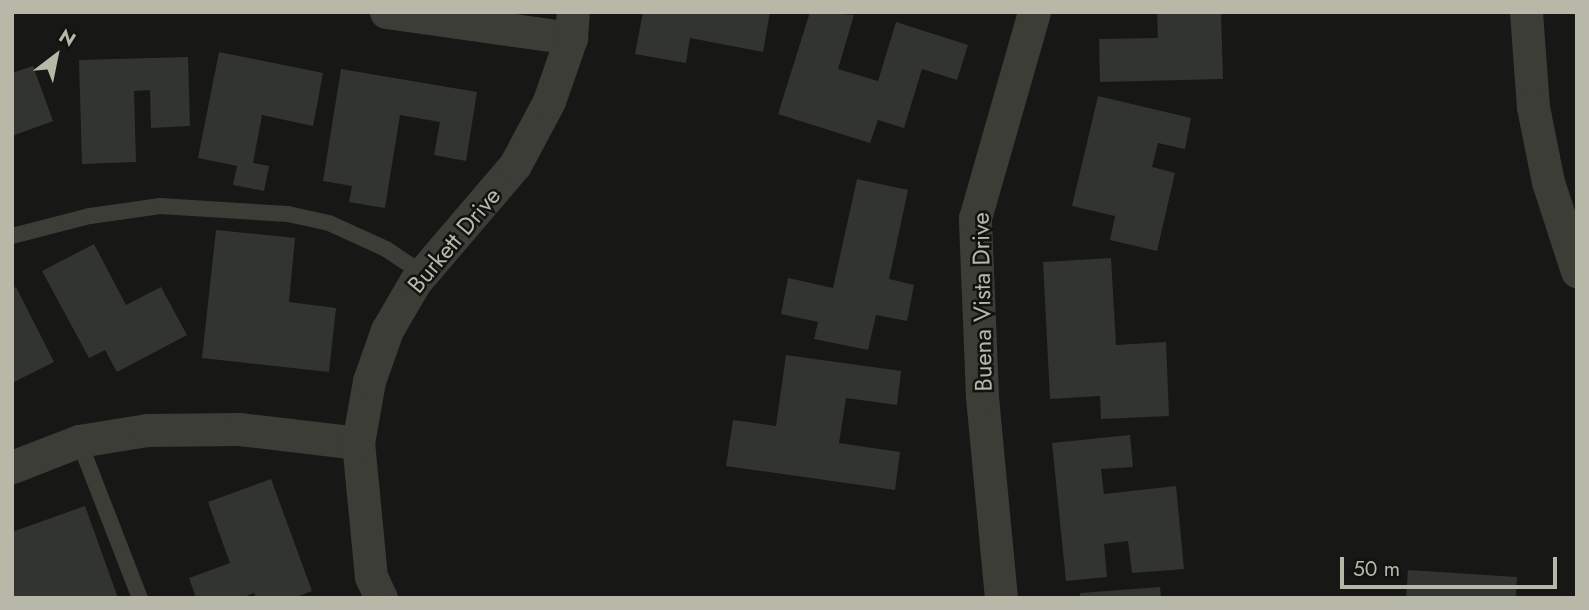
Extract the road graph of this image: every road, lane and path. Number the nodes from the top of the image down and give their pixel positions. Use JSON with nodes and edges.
{"nodes":[{"id":1,"x":386,"y":12,"type":"edge"},
{"id":2,"x":1034,"y":12,"type":"edge"},
{"id":3,"x":1526,"y":12,"type":"edge"},
{"id":4,"x":572,"y":25,"type":"edge"},
{"id":5,"x":12,"y":236,"type":"edge"},
{"id":6,"x":1577,"y":271,"type":"edge"},
{"id":7,"x":422,"y":273,"type":"junction"},
{"id":8,"x":79,"y":441,"type":"junction"},
{"id":9,"x":358,"y":443,"type":"junction"},
{"id":10,"x":12,"y":467,"type":"edge"},
{"id":11,"x":140,"y":598,"type":"edge"},
{"id":12,"x":381,"y":598,"type":"edge"},
{"id":13,"x":1001,"y":598,"type":"edge"}],
"edges":[{"from":1,"to":4,"type":"street"},
{"from":2,"to":13,"type":"street","name":"Buena Vista Drive"},
{"from":3,"to":6,"type":"street"},
{"from":4,"to":7,"type":"street","name":"Burkett Drive"},
{"from":5,"to":7,"type":"lane"},
{"from":7,"to":9,"type":"street","name":"Burkett Drive"},
{"from":8,"to":9,"type":"street"},
{"from":8,"to":10,"type":"street"},
{"from":8,"to":11,"type":"lane"},
{"from":9,"to":12,"type":"street","name":"Burkett Drive"}]}
